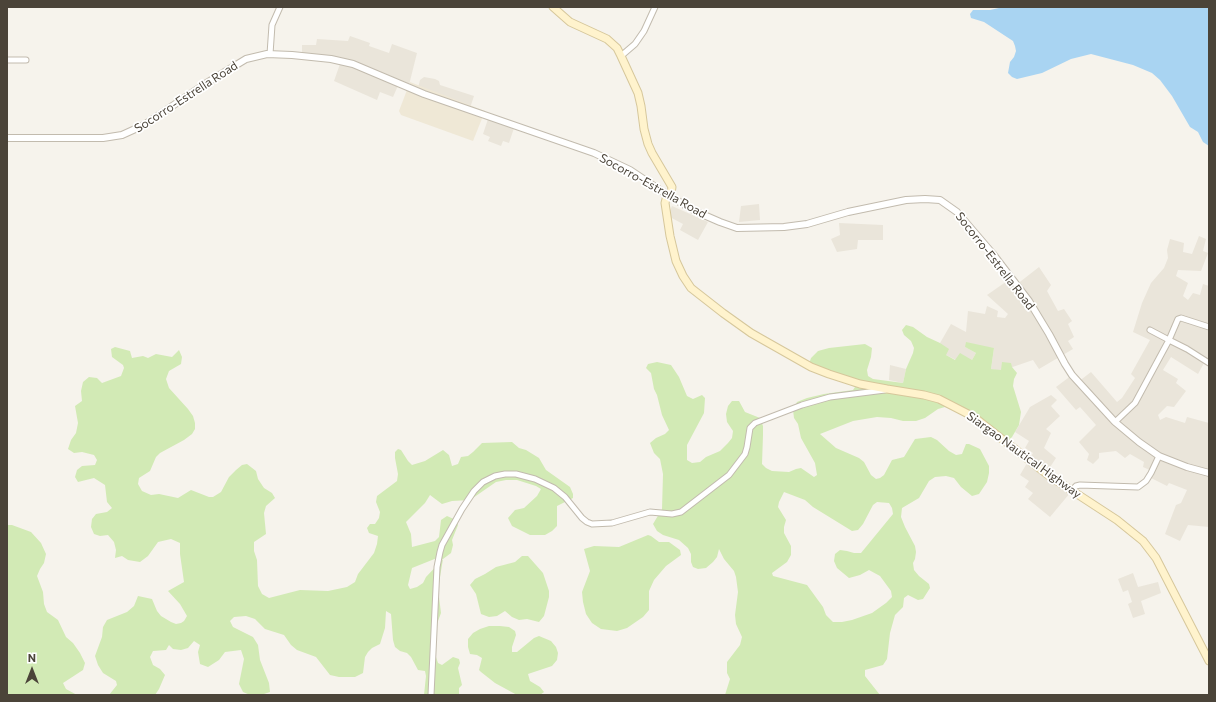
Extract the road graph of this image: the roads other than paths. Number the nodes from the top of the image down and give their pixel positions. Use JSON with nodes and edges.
{"nodes":[{"id":1,"x":280,"y":7,"type":"edge"},
{"id":2,"x":553,"y":7,"type":"edge"},
{"id":3,"x":655,"y":7,"type":"edge"},
{"id":4,"x":270,"y":54,"type":"junction"},
{"id":5,"x":621,"y":56,"type":"junction"},
{"id":6,"x":7,"y":60,"type":"edge"},
{"id":7,"x":26,"y":60,"type":"dead end"},
{"id":8,"x":7,"y":138,"type":"edge"},
{"id":9,"x":669,"y":196,"type":"junction"},
{"id":10,"x":1209,"y":327,"type":"edge"},
{"id":11,"x":1150,"y":330,"type":"dead end"},
{"id":12,"x":1169,"y":340,"type":"junction"},
{"id":13,"x":1209,"y":363,"type":"edge"},
{"id":14,"x":887,"y":389,"type":"junction"},
{"id":15,"x":1115,"y":422,"type":"junction"},
{"id":16,"x":1160,"y":456,"type":"junction"},
{"id":17,"x":1209,"y":473,"type":"edge"},
{"id":18,"x":1071,"y":491,"type":"junction"},
{"id":19,"x":1209,"y":661,"type":"edge"},
{"id":20,"x":431,"y":695,"type":"edge"}],
"edges":[{"from":1,"to":4,"type":"street"},
{"from":2,"to":5,"type":"main road","name":"Siargao Nautical Highway"},
{"from":3,"to":5,"type":"street"},
{"from":4,"to":8,"type":"street","name":"Socorro-Estrella Road"},
{"from":4,"to":9,"type":"street","name":"Socorro-Estrella Road"},
{"from":5,"to":9,"type":"main road","name":"Siargao Nautical Highway"},
{"from":6,"to":7,"type":"street"},
{"from":9,"to":14,"type":"main road","name":"Siargao Nautical Highway"},
{"from":9,"to":15,"type":"street","name":"Socorro-Estrella Road"},
{"from":10,"to":12,"type":"street"},
{"from":11,"to":12,"type":"street"},
{"from":12,"to":13,"type":"street"},
{"from":12,"to":15,"type":"street"},
{"from":14,"to":18,"type":"main road","name":"Siargao Nautical Highway"},
{"from":14,"to":20,"type":"street"},
{"from":15,"to":16,"type":"street","name":"Socorro-Estrella Road"},
{"from":16,"to":17,"type":"street","name":"Socorro-Estrella Road"},
{"from":16,"to":18,"type":"street"},
{"from":18,"to":19,"type":"main road","name":"Siargao Nautical Highway"}]}
